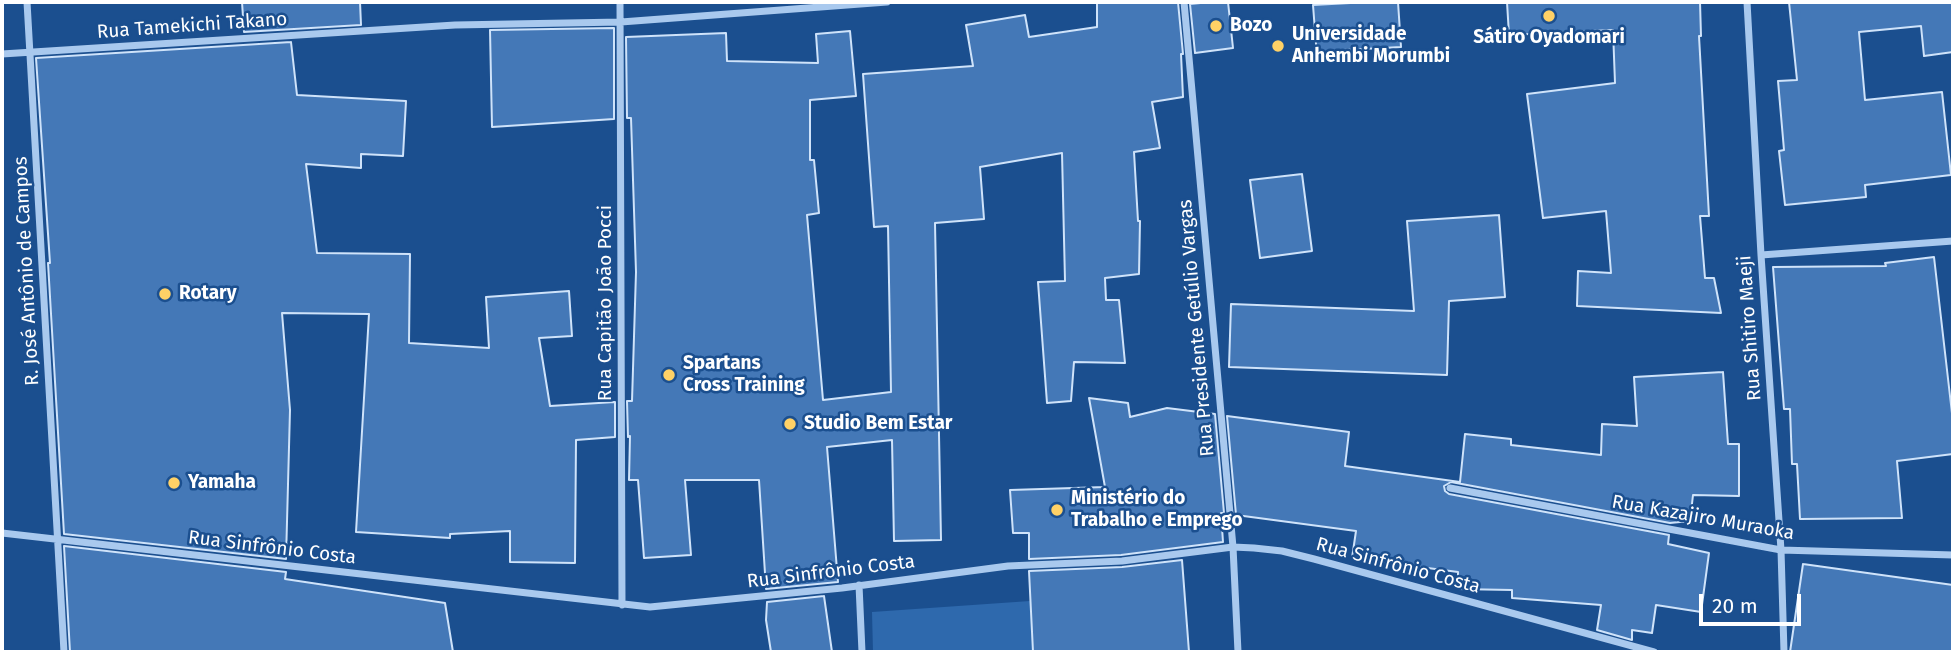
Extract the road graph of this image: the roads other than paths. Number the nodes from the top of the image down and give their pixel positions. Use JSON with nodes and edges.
{"nodes":[{"id":1,"x":27,"y":2,"type":"edge"},
{"id":2,"x":620,"y":2,"type":"edge"},
{"id":3,"x":887,"y":2,"type":"edge"},
{"id":4,"x":1184,"y":2,"type":"edge"},
{"id":5,"x":1747,"y":2,"type":"edge"},
{"id":6,"x":621,"y":22,"type":"junction"},
{"id":7,"x":30,"y":53,"type":"junction"},
{"id":8,"x":2,"y":54,"type":"edge"},
{"id":9,"x":1953,"y":241,"type":"edge"},
{"id":10,"x":1761,"y":255,"type":"junction"},
{"id":11,"x":1450,"y":488,"type":"dead end"},
{"id":12,"x":2,"y":533,"type":"edge"},
{"id":13,"x":58,"y":539,"type":"junction"},
{"id":14,"x":1233,"y":547,"type":"junction"},
{"id":15,"x":1781,"y":550,"type":"junction"},
{"id":16,"x":1953,"y":555,"type":"edge"},
{"id":17,"x":859,"y":584,"type":"junction"},
{"id":18,"x":622,"y":605,"type":"junction"},
{"id":19,"x":64,"y":652,"type":"edge"},
{"id":20,"x":862,"y":652,"type":"edge"},
{"id":21,"x":1238,"y":652,"type":"edge"},
{"id":22,"x":1654,"y":652,"type":"edge"},
{"id":23,"x":1784,"y":652,"type":"edge"}],
"edges":[{"from":1,"to":7,"type":"street","name":"R. José Antônio de Campos"},
{"from":2,"to":6,"type":"street","name":"Rua Capitão João Pocci"},
{"from":3,"to":6,"type":"street","name":"Rua Tamekichi Takano"},
{"from":4,"to":14,"type":"street","name":"Rua Presidente Getúlio Vargas"},
{"from":5,"to":10,"type":"street","name":"Rua Shitiro Maeji"},
{"from":6,"to":7,"type":"street","name":"Rua Tamekichi Takano"},
{"from":6,"to":18,"type":"street","name":"Rua Capitão João Pocci"},
{"from":7,"to":8,"type":"street","name":"Rua Tamekichi Takano"},
{"from":7,"to":13,"type":"street","name":"R. José Antônio de Campos"},
{"from":9,"to":10,"type":"street"},
{"from":10,"to":15,"type":"street","name":"Rua Shitiro Maeji"},
{"from":11,"to":15,"type":"street","name":"Rua Kazajiro Muraoka"},
{"from":12,"to":13,"type":"street","name":"Rua Sinfrônio Costa"},
{"from":13,"to":18,"type":"street","name":"Rua Sinfrônio Costa"},
{"from":13,"to":19,"type":"street","name":"R. José Antônio de Campos"},
{"from":14,"to":17,"type":"street","name":"Rua Sinfrônio Costa"},
{"from":14,"to":21,"type":"street","name":"Rua Presidente Getúlio Vargas"},
{"from":14,"to":22,"type":"street","name":"Rua Sinfrônio Costa"},
{"from":15,"to":16,"type":"street","name":"Rua Kazajiro Muraoka"},
{"from":15,"to":23,"type":"street","name":"Rua Shitiro Maeji"},
{"from":17,"to":18,"type":"street","name":"Rua Sinfrônio Costa"},
{"from":17,"to":20,"type":"street"}]}
